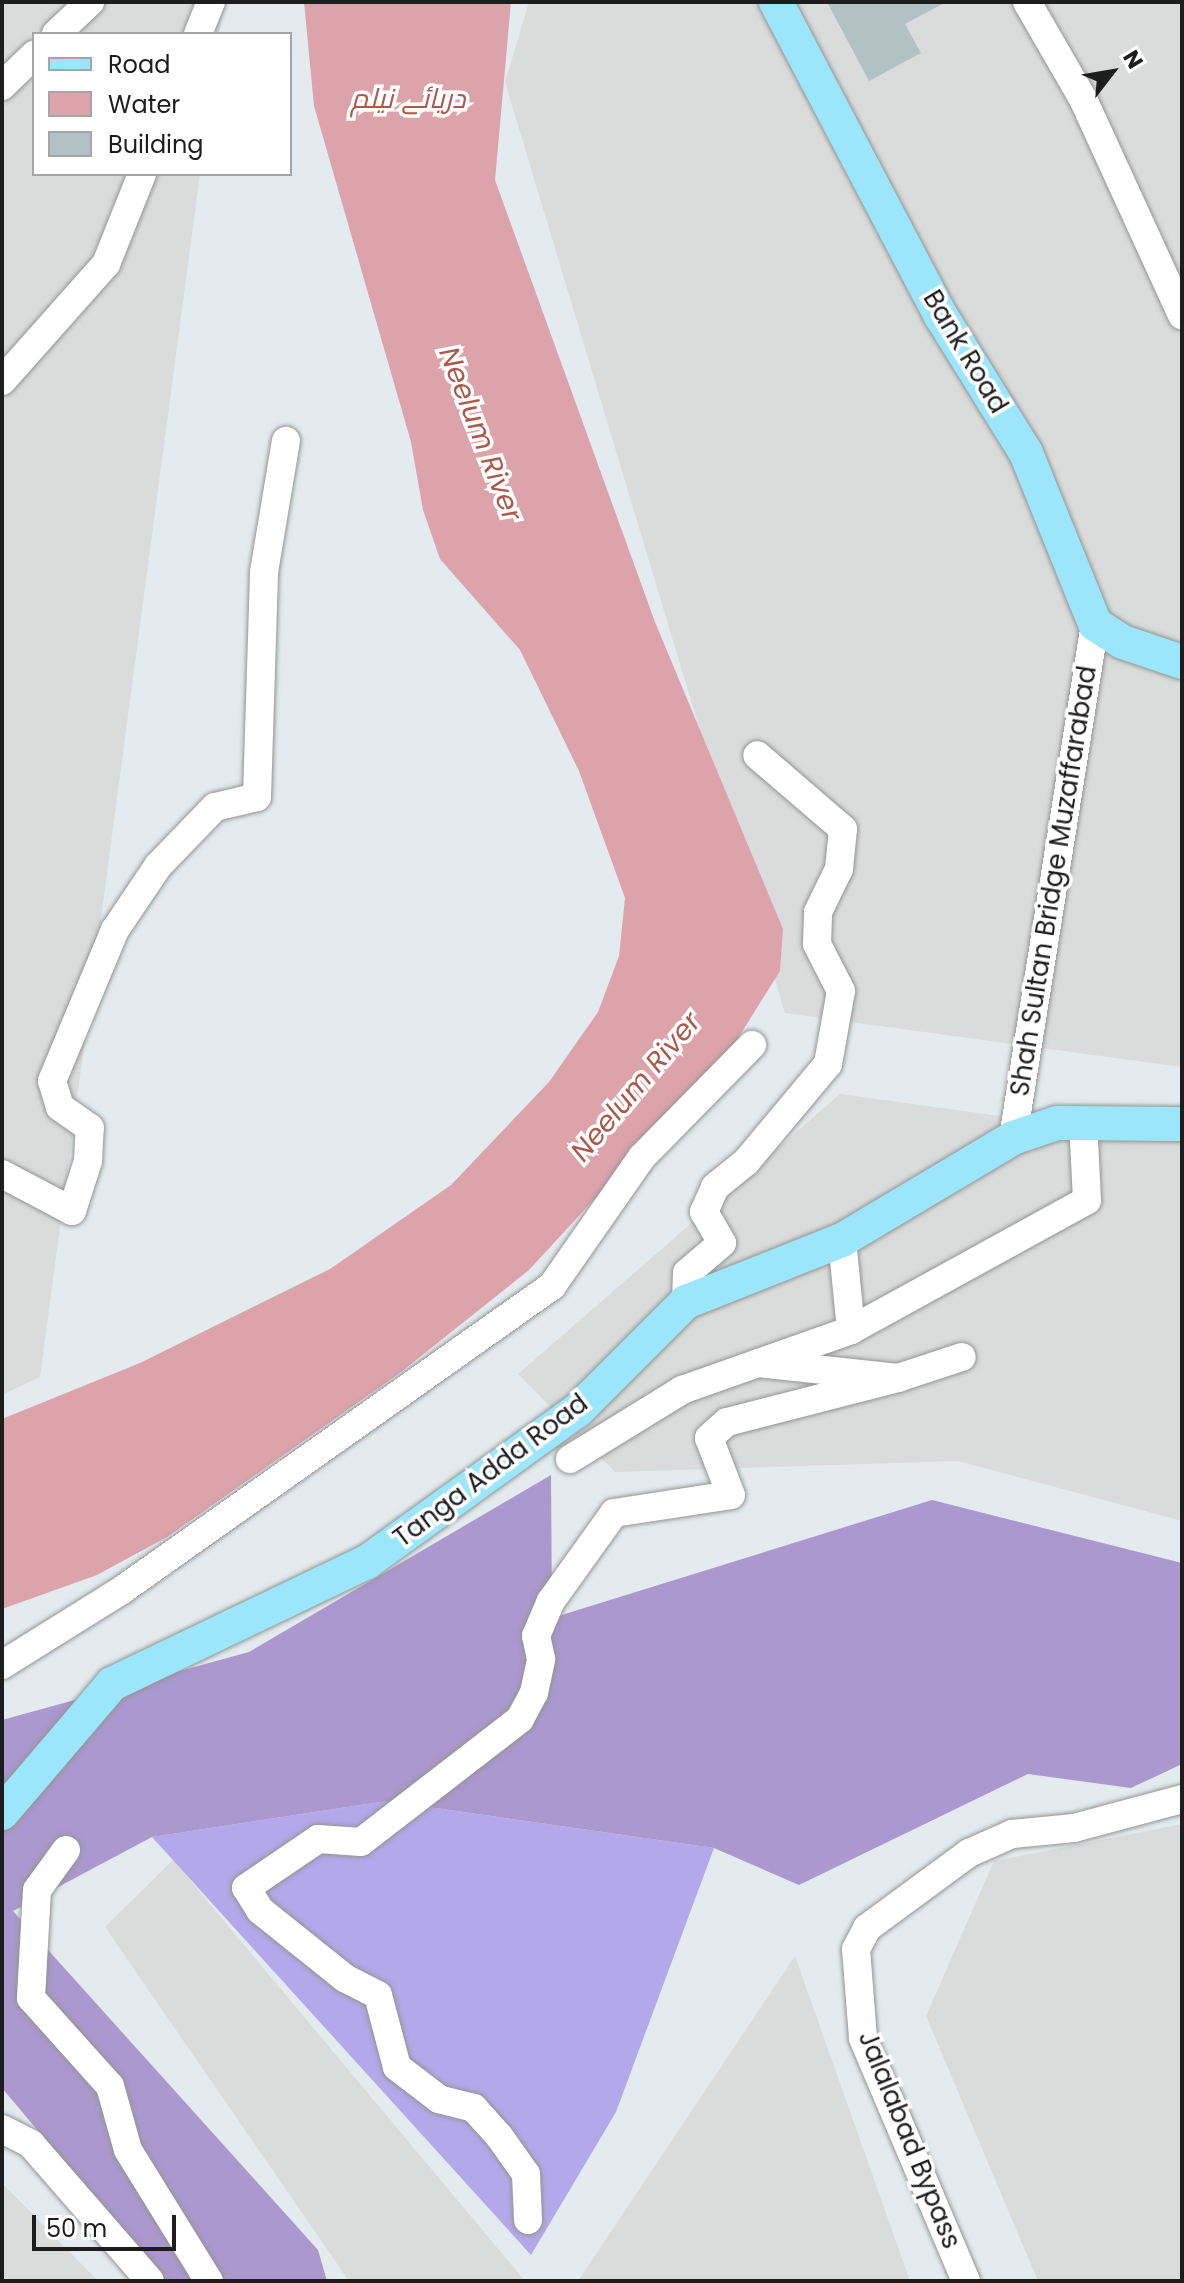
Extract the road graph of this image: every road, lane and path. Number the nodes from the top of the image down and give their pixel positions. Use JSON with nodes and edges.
{"nodes":[{"id":1,"x":90,"y":2,"type":"edge"},
{"id":2,"x":211,"y":2,"type":"edge"},
{"id":3,"x":776,"y":2,"type":"edge"},
{"id":4,"x":1027,"y":2,"type":"edge"},
{"id":5,"x":58,"y":32,"type":"edge"},
{"id":6,"x":199,"y":32,"type":"edge"},
{"id":7,"x":32,"y":57,"type":"edge"},
{"id":8,"x":2,"y":86,"type":"edge"},
{"id":9,"x":141,"y":176,"type":"edge"},
{"id":10,"x":1182,"y":315,"type":"edge"},
{"id":11,"x":2,"y":381,"type":"edge"},
{"id":12,"x":286,"y":441,"type":"dead end"},
{"id":13,"x":1095,"y":624,"type":"junction"},
{"id":14,"x":1182,"y":662,"type":"edge"},
{"id":15,"x":757,"y":755,"type":"dead end"},
{"id":16,"x":752,"y":1045,"type":"dead end"},
{"id":17,"x":1083,"y":1122,"type":"junction"},
{"id":18,"x":1182,"y":1124,"type":"edge"},
{"id":19,"x":1013,"y":1138,"type":"junction"},
{"id":20,"x":2,"y":1174,"type":"edge"},
{"id":21,"x":842,"y":1240,"type":"junction"},
{"id":22,"x":686,"y":1302,"type":"junction"},
{"id":23,"x":851,"y":1330,"type":"junction"},
{"id":24,"x":962,"y":1357,"type":"dead end"},
{"id":25,"x":753,"y":1363,"type":"junction"},
{"id":26,"x":898,"y":1378,"type":"junction"},
{"id":27,"x":570,"y":1459,"type":"dead end"},
{"id":28,"x":2,"y":1665,"type":"edge"},
{"id":29,"x":1182,"y":1799,"type":"edge"},
{"id":30,"x":2,"y":1813,"type":"edge"},
{"id":31,"x":66,"y":1850,"type":"dead end"},
{"id":32,"x":2,"y":2129,"type":"edge"},
{"id":33,"x":528,"y":2220,"type":"dead end"},
{"id":34,"x":150,"y":2281,"type":"edge"},
{"id":35,"x":209,"y":2281,"type":"edge"},
{"id":36,"x":966,"y":2281,"type":"edge"}],
"edges":[{"from":1,"to":5,"type":"street"},
{"from":2,"to":6,"type":"street"},
{"from":3,"to":13,"type":"main road","name":"Bank Road"},
{"from":4,"to":10,"type":"street"},
{"from":7,"to":8,"type":"street"},
{"from":9,"to":11,"type":"street"},
{"from":12,"to":20,"type":"street"},
{"from":13,"to":14,"type":"main road"},
{"from":13,"to":19,"type":"street","name":"Shah Sultan Bridge Muzaffarabad"},
{"from":15,"to":22,"type":"street"},
{"from":16,"to":28,"type":"street"},
{"from":17,"to":18,"type":"main road","name":"Tanga Adda Road"},
{"from":17,"to":19,"type":"main road","name":"Tanga Adda Road"},
{"from":17,"to":23,"type":"street"},
{"from":19,"to":21,"type":"main road","name":"Tanga Adda Road"},
{"from":21,"to":22,"type":"main road","name":"Tanga Adda Road"},
{"from":21,"to":23,"type":"street"},
{"from":22,"to":30,"type":"main road","name":"Tanga Adda Road"},
{"from":23,"to":25,"type":"street"},
{"from":24,"to":26,"type":"street"},
{"from":25,"to":26,"type":"street"},
{"from":25,"to":27,"type":"street"},
{"from":26,"to":33,"type":"street"},
{"from":29,"to":36,"type":"street","name":"Jalalabad Bypass"},
{"from":31,"to":35,"type":"street"},
{"from":32,"to":34,"type":"street"}]}
